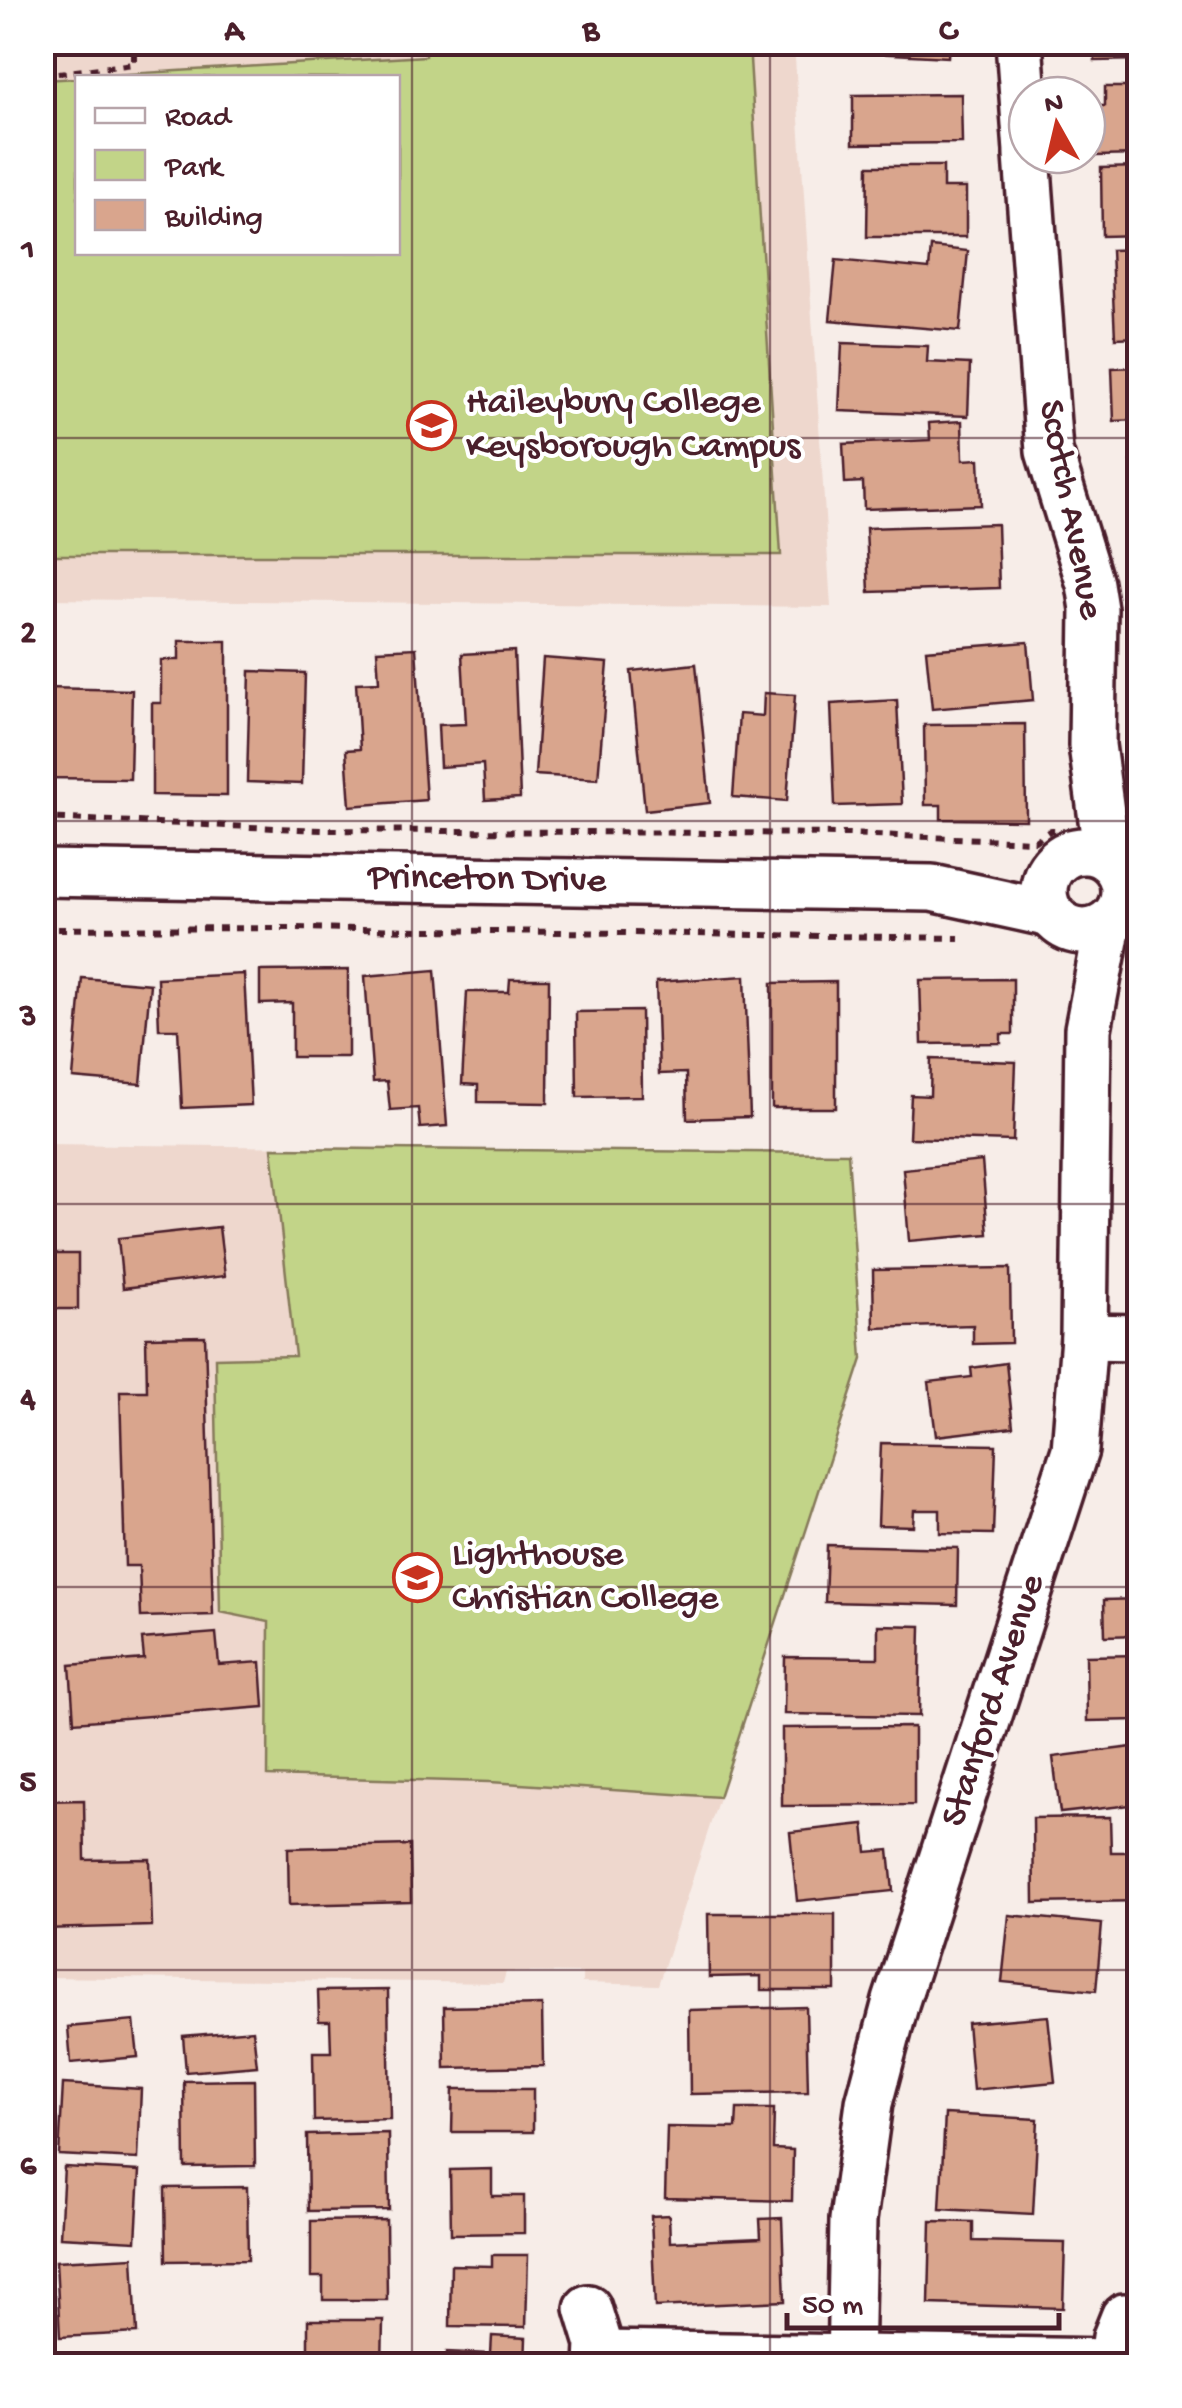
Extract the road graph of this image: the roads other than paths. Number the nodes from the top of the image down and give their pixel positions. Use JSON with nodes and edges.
{"nodes":[{"id":1,"x":1019,"y":42,"type":"edge"},
{"id":2,"x":1021,"y":75,"type":"edge"},
{"id":3,"x":1029,"y":175,"type":"edge"},
{"id":4,"x":42,"y":873,"type":"edge"},
{"id":5,"x":1104,"y":878,"type":"edge"},
{"id":6,"x":932,"y":888,"type":"junction"},
{"id":7,"x":1057,"y":920,"type":"junction"},
{"id":8,"x":1088,"y":1029,"type":"junction"},
{"id":9,"x":1084,"y":1337,"type":"junction"},
{"id":10,"x":1140,"y":1338,"type":"edge"},
{"id":11,"x":588,"y":2308,"type":"dead end"},
{"id":12,"x":1124,"y":2317,"type":"dead end"},
{"id":13,"x":599,"y":2360,"type":"edge"},
{"id":14,"x":850,"y":2362,"type":"edge"},
{"id":15,"x":1112,"y":2364,"type":"edge"}],
"edges":[{"from":1,"to":2,"type":"street","name":"Scotch Avenue"},
{"from":3,"to":5,"type":"street","name":"Scotch Avenue"},
{"from":4,"to":6,"type":"street","name":"Princeton Drive"},
{"from":5,"to":6,"type":"street","name":"Princeton Drive"},
{"from":5,"to":7,"type":"street","name":"Princeton Drive"},
{"from":5,"to":7,"type":"street","name":"Stanford Avenue"},
{"from":5,"to":8,"type":"street","name":"Stanford Avenue"},
{"from":6,"to":7,"type":"street","name":"Princeton Drive"},
{"from":7,"to":8,"type":"street","name":"Stanford Avenue"},
{"from":8,"to":9,"type":"street","name":"Stanford Avenue"},
{"from":9,"to":10,"type":"street"},
{"from":9,"to":14,"type":"street","name":"Stanford Avenue"},
{"from":11,"to":13,"type":"street"},
{"from":12,"to":15,"type":"street"},
{"from":13,"to":14,"type":"street"},
{"from":14,"to":15,"type":"street"}]}
